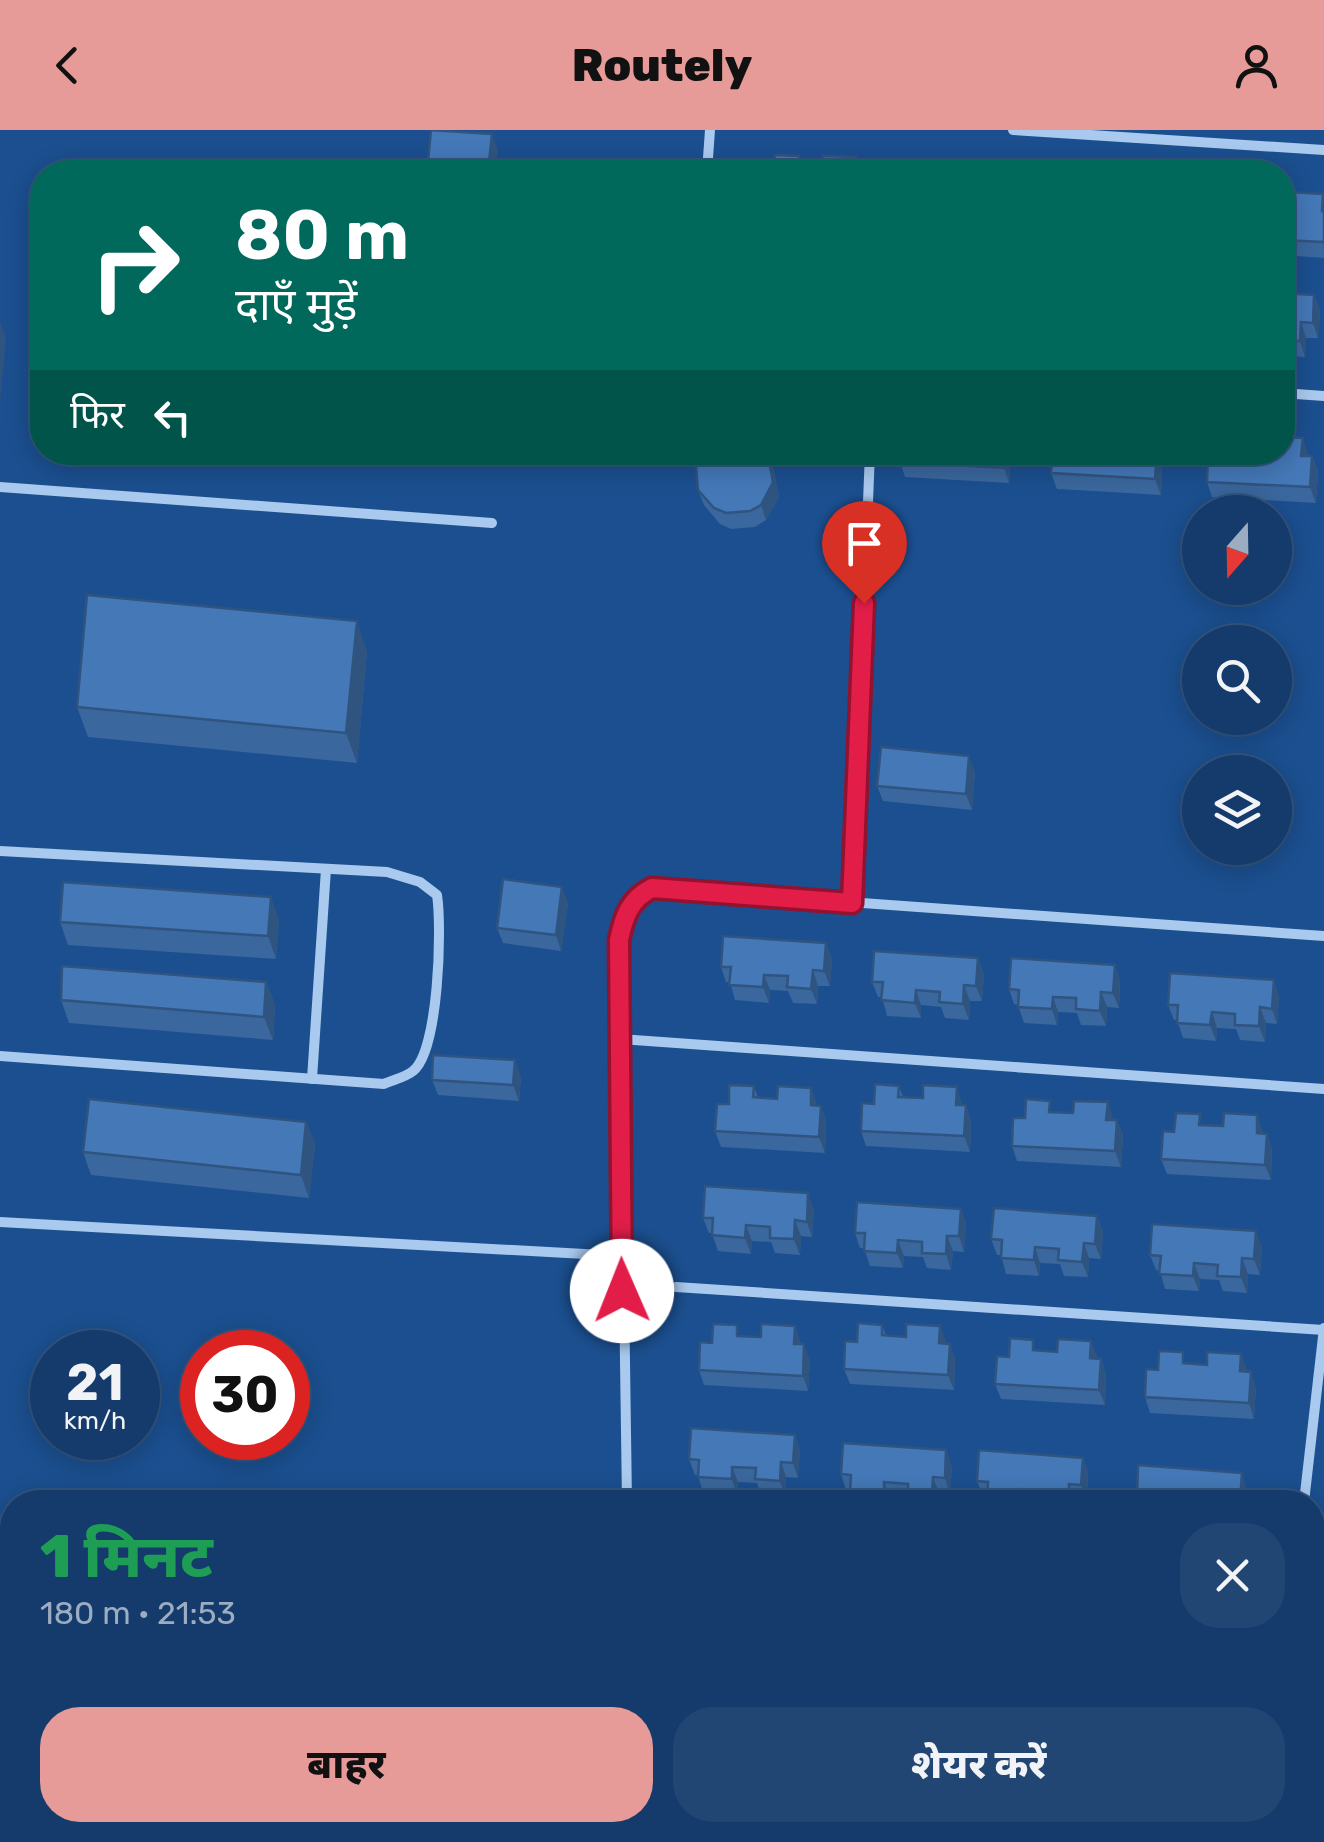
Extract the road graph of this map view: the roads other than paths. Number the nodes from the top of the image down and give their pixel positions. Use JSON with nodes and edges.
{"nodes":[{"id":1,"x":710,"y":130,"type":"edge"},
{"id":2,"x":1012,"y":130,"type":"edge"},
{"id":3,"x":1324,"y":150,"type":"edge"},
{"id":4,"x":708,"y":160,"type":"edge"},
{"id":5,"x":1295,"y":394,"type":"edge"},
{"id":6,"x":1324,"y":396,"type":"edge"},
{"id":7,"x":869,"y":465,"type":"edge"},
{"id":8,"x":0,"y":487,"type":"edge"},
{"id":9,"x":492,"y":523,"type":"dead end"},
{"id":10,"x":0,"y":851,"type":"edge"},
{"id":11,"x":0,"y":862,"type":"edge"},
{"id":12,"x":326,"y":869,"type":"junction"},
{"id":13,"x":852,"y":903,"type":"junction"},
{"id":14,"x":1324,"y":936,"type":"edge"},
{"id":15,"x":620,"y":1038,"type":"junction"},
{"id":16,"x":0,"y":1056,"type":"edge"},
{"id":17,"x":312,"y":1079,"type":"junction"},
{"id":18,"x":1324,"y":1089,"type":"edge"},
{"id":19,"x":0,"y":1222,"type":"edge"},
{"id":20,"x":621,"y":1256,"type":"junction"},
{"id":21,"x":676,"y":1286,"type":"dead end"},
{"id":22,"x":1324,"y":1329,"type":"edge"},
{"id":23,"x":627,"y":1490,"type":"edge"},
{"id":24,"x":1305,"y":1490,"type":"edge"}],
"edges":[{"from":1,"to":4,"type":"street"},
{"from":2,"to":3,"type":"street"},
{"from":5,"to":6,"type":"street"},
{"from":7,"to":13,"type":"street"},
{"from":8,"to":9,"type":"street"},
{"from":10,"to":11,"type":"street"},
{"from":10,"to":12,"type":"street"},
{"from":12,"to":17,"type":"street"},
{"from":12,"to":17,"type":"street"},
{"from":13,"to":14,"type":"street"},
{"from":13,"to":15,"type":"street"},
{"from":15,"to":18,"type":"street"},
{"from":15,"to":20,"type":"street"},
{"from":16,"to":17,"type":"street"},
{"from":19,"to":20,"type":"street"},
{"from":20,"to":23,"type":"street"},
{"from":21,"to":22,"type":"street"},
{"from":22,"to":24,"type":"street"}]}
